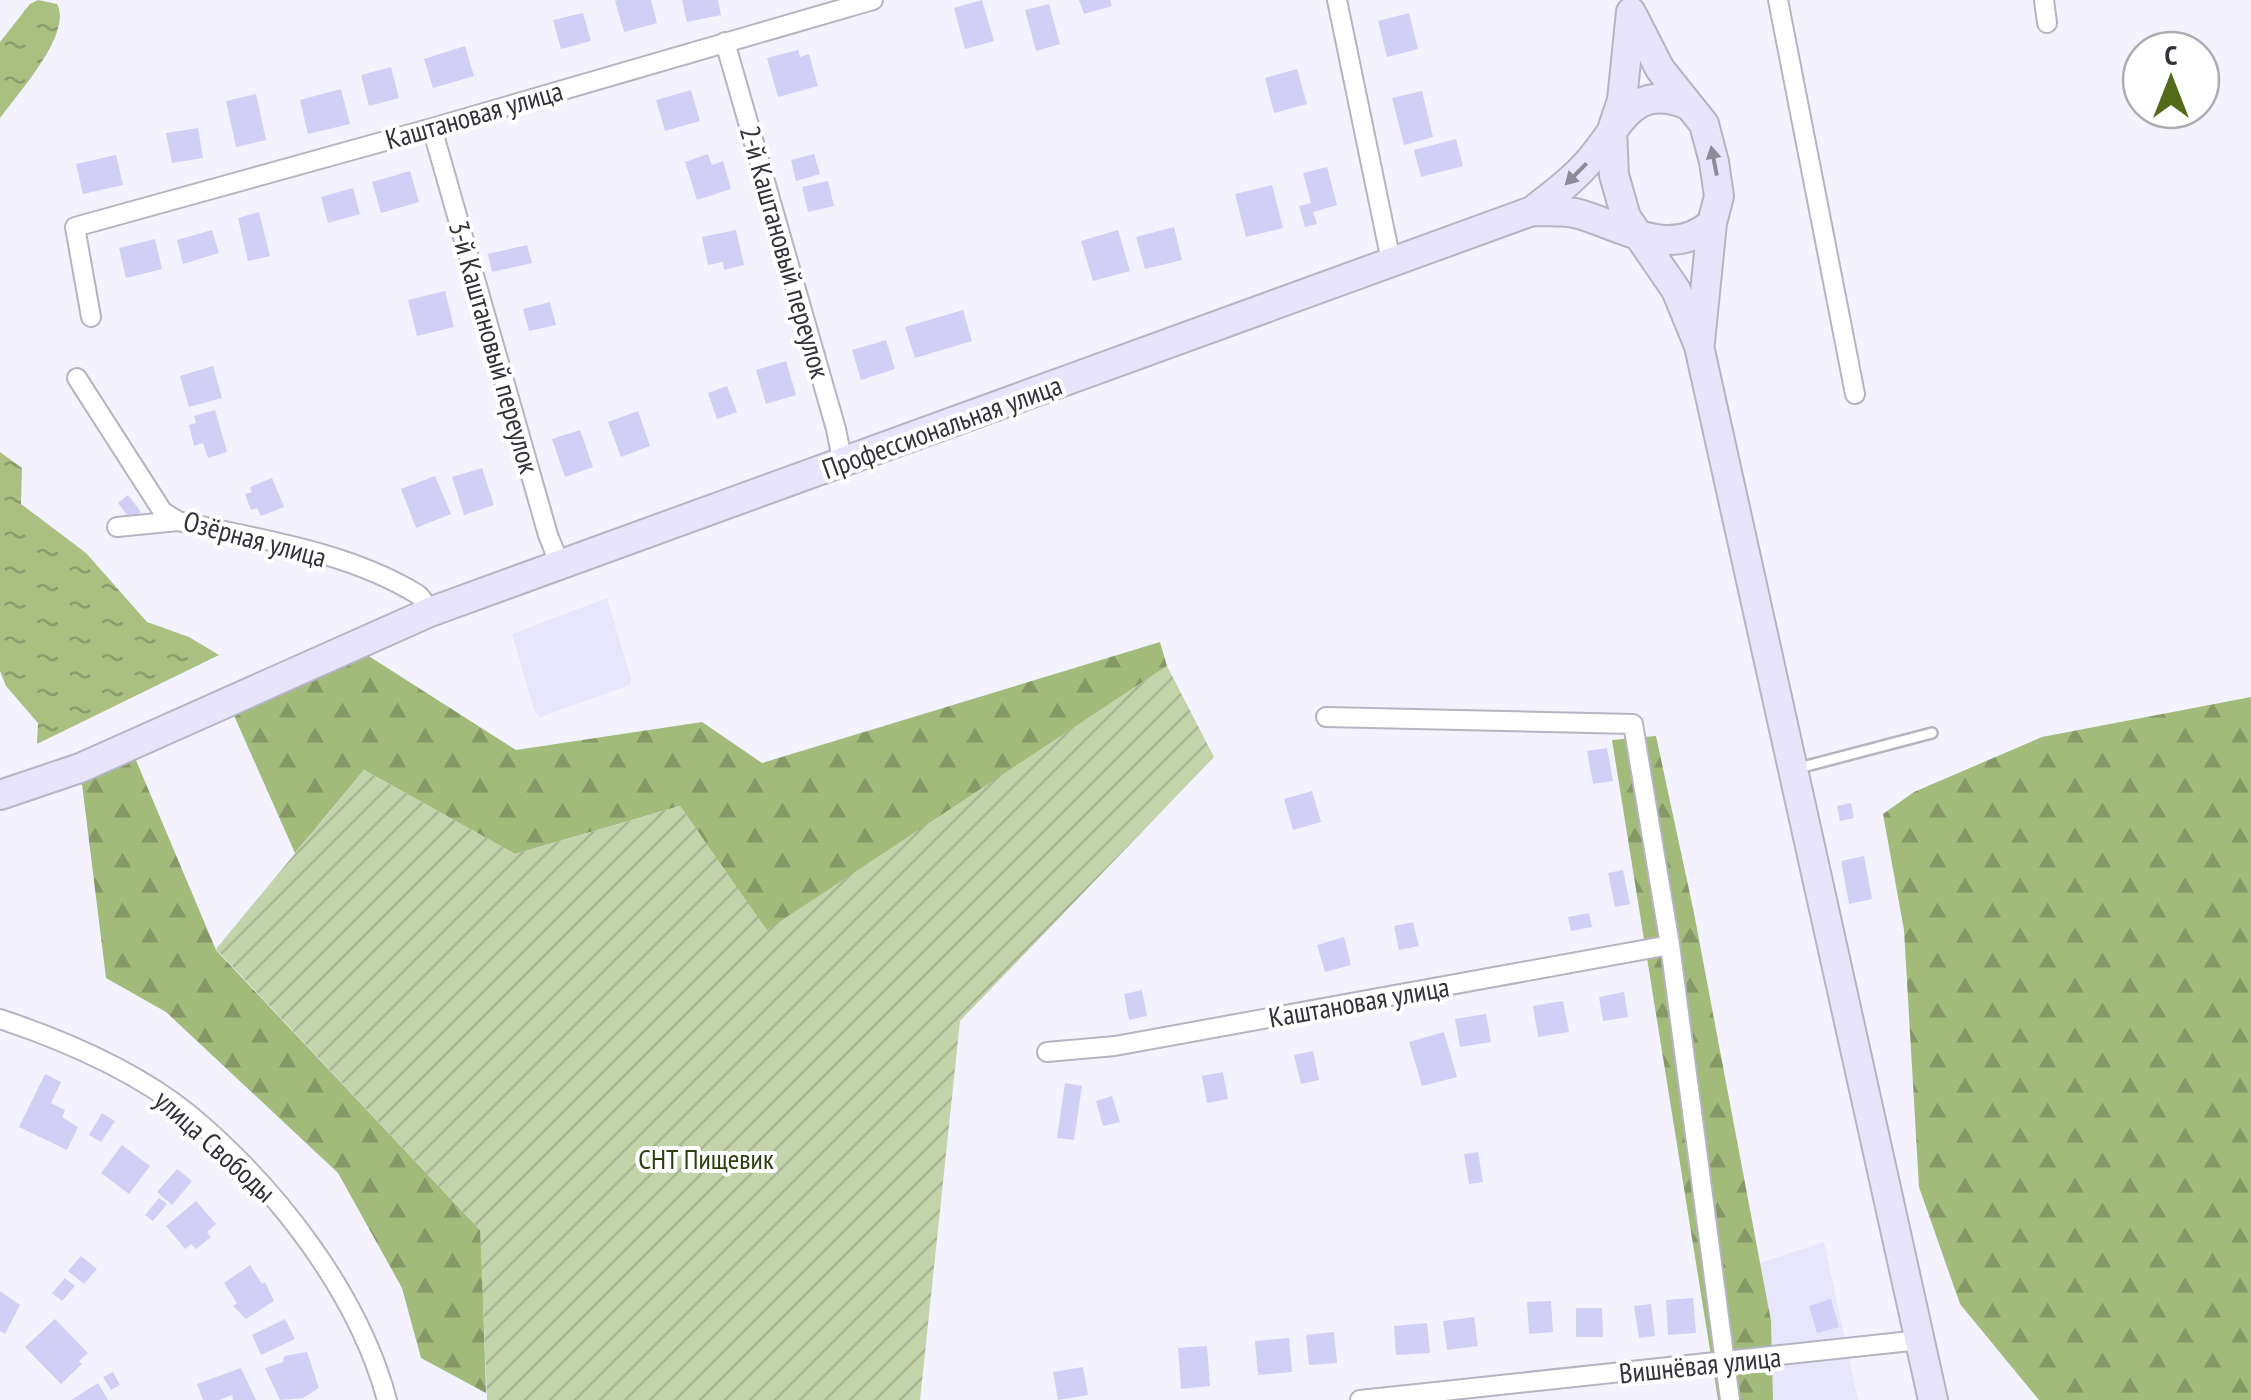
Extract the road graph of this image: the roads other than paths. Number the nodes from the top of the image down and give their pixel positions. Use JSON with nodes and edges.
{"nodes":[{"id":1,"x":873,"y":0,"type":"edge"},
{"id":2,"x":1337,"y":0,"type":"edge"},
{"id":3,"x":1778,"y":0,"type":"edge"},
{"id":4,"x":2044,"y":0,"type":"edge"},
{"id":5,"x":1630,"y":6,"type":"edge"},
{"id":6,"x":2048,"y":23,"type":"dead end"},
{"id":7,"x":725,"y":42,"type":"junction"},
{"id":8,"x":1688,"y":105,"type":"junction"},
{"id":9,"x":432,"y":128,"type":"junction"},
{"id":10,"x":1612,"y":130,"type":"junction"},
{"id":11,"x":1532,"y":211,"type":"junction"},
{"id":12,"x":1712,"y":223,"type":"junction"},
{"id":13,"x":1642,"y":237,"type":"junction"},
{"id":14,"x":1391,"y":261,"type":"junction"},
{"id":15,"x":91,"y":317,"type":"dead end"},
{"id":16,"x":1699,"y":346,"type":"junction"},
{"id":17,"x":77,"y":378,"type":"dead end"},
{"id":18,"x":1855,"y":394,"type":"dead end"},
{"id":19,"x":843,"y":464,"type":"junction"},
{"id":20,"x":178,"y":520,"type":"junction"},
{"id":21,"x":118,"y":527,"type":"dead end"},
{"id":22,"x":560,"y":565,"type":"junction"},
{"id":23,"x":430,"y":612,"type":"junction"},
{"id":24,"x":1326,"y":717,"type":"dead end"},
{"id":25,"x":1932,"y":733,"type":"dead end"},
{"id":26,"x":1792,"y":770,"type":"junction"},
{"id":27,"x":0,"y":795,"type":"edge"},
{"id":28,"x":1670,"y":945,"type":"junction"},
{"id":29,"x":0,"y":1019,"type":"edge"},
{"id":30,"x":1047,"y":1052,"type":"dead end"},
{"id":31,"x":1920,"y":1340,"type":"junction"},
{"id":32,"x":1726,"y":1363,"type":"junction"},
{"id":33,"x":387,"y":1400,"type":"edge"},
{"id":34,"x":1360,"y":1400,"type":"edge"},
{"id":35,"x":1730,"y":1400,"type":"edge"},
{"id":36,"x":1933,"y":1400,"type":"edge"}],
"edges":[{"from":1,"to":7,"type":"street","name":"Каштановая улица"},
{"from":2,"to":14,"type":"street"},
{"from":3,"to":18,"type":"street"},
{"from":4,"to":6,"type":"street"},
{"from":5,"to":8,"type":"main road"},
{"from":5,"to":10,"type":"main road"},
{"from":7,"to":9,"type":"street","name":"Каштановая улица"},
{"from":7,"to":19,"type":"street","name":"2-й Каштановый переулок"},
{"from":8,"to":10,"type":"main road"},
{"from":12,"to":8,"type":"main road","one_way":true},
{"from":9,"to":15,"type":"street","name":"Каштановая улица"},
{"from":9,"to":22,"type":"street","name":"3-й Каштановый переулок"},
{"from":10,"to":11,"type":"main road","one_way":true},
{"from":10,"to":13,"type":"main road"},
{"from":11,"to":13,"type":"main road"},
{"from":11,"to":14,"type":"main road","name":"Профессиональная улица"},
{"from":12,"to":13,"type":"main road"},
{"from":12,"to":16,"type":"main road"},
{"from":13,"to":16,"type":"main road"},
{"from":14,"to":19,"type":"main road","name":"Профессиональная улица"},
{"from":16,"to":26,"type":"main road"},
{"from":17,"to":20,"type":"street","name":"Озёрная улица"},
{"from":19,"to":22,"type":"main road","name":"Профессиональная улица"},
{"from":20,"to":21,"type":"street"},
{"from":20,"to":23,"type":"street","name":"Озёрная улица"},
{"from":22,"to":23,"type":"main road","name":"Профессиональная улица"},
{"from":23,"to":27,"type":"main road","name":"Профессиональная улица"},
{"from":24,"to":28,"type":"street"},
{"from":25,"to":26,"type":"lane"},
{"from":26,"to":31,"type":"main road"},
{"from":28,"to":30,"type":"street","name":"Каштановая улица"},
{"from":28,"to":32,"type":"street"},
{"from":29,"to":33,"type":"street","name":"улица Свободы"},
{"from":31,"to":32,"type":"street","name":"Вишнёвая улица"},
{"from":31,"to":36,"type":"main road"},
{"from":32,"to":34,"type":"street","name":"Вишнёвая улица"},
{"from":32,"to":35,"type":"street"}]}
